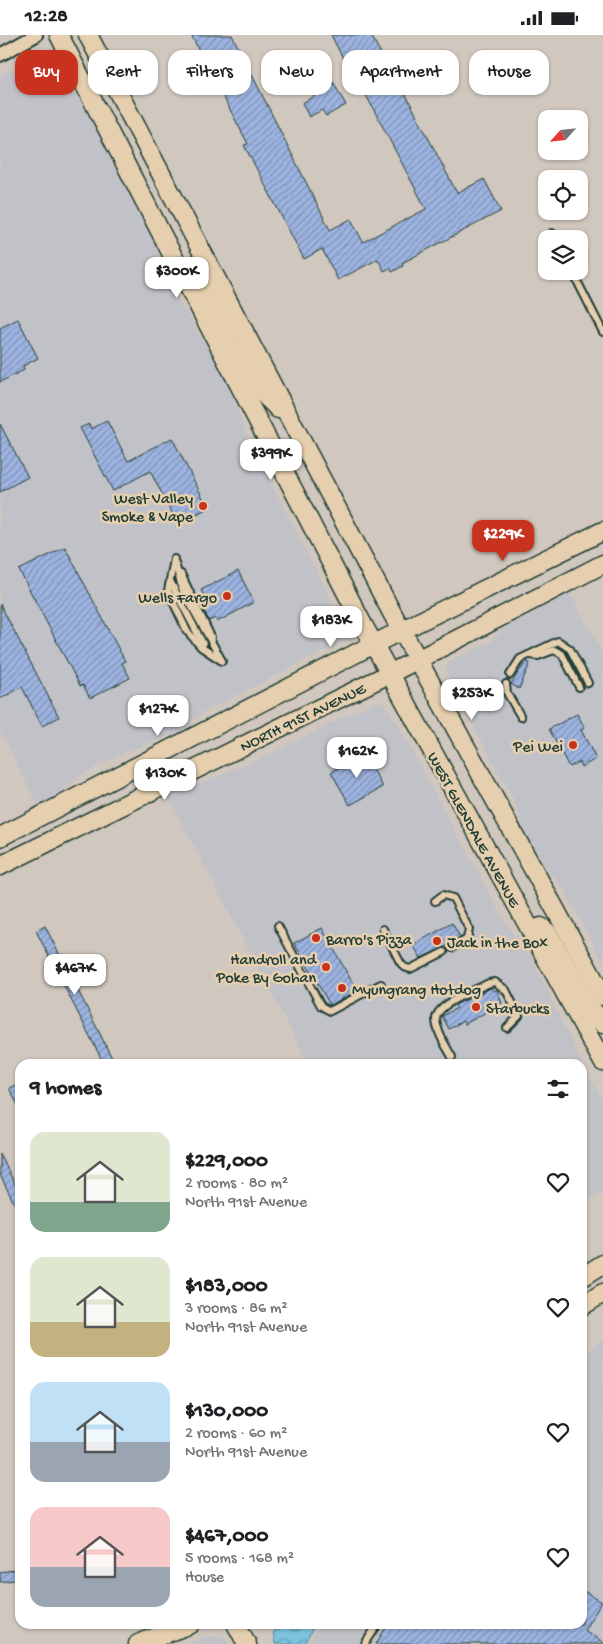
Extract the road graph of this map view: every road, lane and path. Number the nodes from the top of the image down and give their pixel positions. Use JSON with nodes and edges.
{"nodes":[{"id":1,"x":36,"y":35,"type":"edge"},
{"id":2,"x":59,"y":35,"type":"edge"},
{"id":3,"x":88,"y":35,"type":"edge"},
{"id":4,"x":0,"y":55,"type":"edge"},
{"id":5,"x":166,"y":241,"type":"junction"},
{"id":6,"x":577,"y":280,"type":"edge"},
{"id":7,"x":244,"y":331,"type":"junction"},
{"id":8,"x":603,"y":332,"type":"edge"},
{"id":9,"x":217,"y":341,"type":"junction"},
{"id":10,"x":293,"y":424,"type":"junction"},
{"id":11,"x":603,"y":531,"type":"edge"},
{"id":12,"x":603,"y":557,"type":"edge"},
{"id":13,"x":596,"y":567,"type":"edge"},
{"id":14,"x":402,"y":630,"type":"junction"},
{"id":15,"x":374,"y":644,"type":"junction"},
{"id":16,"x":206,"y":650,"type":"joint"},
{"id":17,"x":530,"y":655,"type":"junction"},
{"id":18,"x":419,"y":659,"type":"junction"},
{"id":19,"x":390,"y":673,"type":"junction"},
{"id":20,"x":510,"y":675,"type":"dead end"},
{"id":21,"x":588,"y":683,"type":"dead end"},
{"id":22,"x":506,"y":684,"type":"dead end"},
{"id":23,"x":579,"y":687,"type":"dead end"},
{"id":24,"x":521,"y":717,"type":"dead end"},
{"id":25,"x":73,"y":800,"type":"junction"},
{"id":26,"x":84,"y":823,"type":"junction"},
{"id":27,"x":0,"y":837,"type":"edge"},
{"id":28,"x":0,"y":866,"type":"edge"},
{"id":29,"x":435,"y":901,"type":"dead end"},
{"id":30,"x":278,"y":926,"type":"dead end"},
{"id":31,"x":383,"y":929,"type":"dead end"},
{"id":32,"x":531,"y":931,"type":"junction"},
{"id":33,"x":452,"y":948,"type":"dead end"},
{"id":34,"x":444,"y":952,"type":"dead end"},
{"id":35,"x":381,"y":984,"type":"dead end"},
{"id":36,"x":603,"y":996,"type":"edge"},
{"id":37,"x":603,"y":1024,"type":"edge"},
{"id":38,"x":508,"y":1028,"type":"dead end"},
{"id":39,"x":452,"y":1057,"type":"dead end"},
{"id":40,"x":603,"y":1062,"type":"edge"},
{"id":41,"x":603,"y":1264,"type":"edge"},
{"id":42,"x":587,"y":1274,"type":"edge"},
{"id":43,"x":603,"y":1293,"type":"edge"},
{"id":44,"x":587,"y":1304,"type":"edge"},
{"id":45,"x":178,"y":1629,"type":"edge"},
{"id":46,"x":239,"y":1629,"type":"edge"},
{"id":47,"x":375,"y":1629,"type":"edge"},
{"id":48,"x":138,"y":1644,"type":"edge"},
{"id":49,"x":247,"y":1644,"type":"edge"},
{"id":50,"x":365,"y":1644,"type":"edge"}],
"edges":[{"from":1,"to":4,"type":"street"},
{"from":2,"to":5,"type":"main road","name":"WEST GLENDALE AVENUE"},
{"from":3,"to":7,"type":"main road","name":"WEST GLENDALE AVENUE"},
{"from":5,"to":7,"type":"main road"},
{"from":5,"to":9,"type":"main road","name":"WEST GLENDALE AVENUE"},
{"from":6,"to":8,"type":"lane"},
{"from":7,"to":10,"type":"main road","name":"WEST GLENDALE AVENUE"},
{"from":9,"to":10,"type":"main road"},
{"from":9,"to":15,"type":"main road","name":"WEST GLENDALE AVENUE"},
{"from":10,"to":14,"type":"main road","name":"WEST GLENDALE AVENUE"},
{"from":11,"to":14,"type":"main road","name":"NORTH 91ST AVENUE"},
{"from":12,"to":13,"type":"main road","name":"NORTH 91ST AVENUE"},
{"from":13,"to":18,"type":"main road","name":"NORTH 91ST AVENUE"},
{"from":14,"to":15,"type":"main road","name":"NORTH 91ST AVENUE"},
{"from":14,"to":18,"type":"main road","name":"WEST GLENDALE AVENUE"},
{"from":15,"to":19,"type":"main road","name":"WEST GLENDALE AVENUE"},
{"from":15,"to":25,"type":"main road","name":"NORTH 91ST AVENUE"},
{"from":16,"to":16,"type":"lane"},
{"from":17,"to":20,"type":"lane"},
{"from":17,"to":21,"type":"lane"},
{"from":17,"to":23,"type":"lane"},
{"from":18,"to":19,"type":"main road","name":"NORTH 91ST AVENUE"},
{"from":18,"to":36,"type":"main road","name":"WEST GLENDALE AVENUE"},
{"from":19,"to":26,"type":"main road","name":"NORTH 91ST AVENUE"},
{"from":19,"to":32,"type":"main road","name":"WEST GLENDALE AVENUE"},
{"from":22,"to":24,"type":"lane"},
{"from":25,"to":26,"type":"main road"},
{"from":25,"to":27,"type":"main road","name":"NORTH 91ST AVENUE"},
{"from":26,"to":28,"type":"main road","name":"NORTH 91ST AVENUE"},
{"from":29,"to":33,"type":"lane"},
{"from":30,"to":35,"type":"lane"},
{"from":31,"to":34,"type":"lane"},
{"from":32,"to":37,"type":"main road"},
{"from":32,"to":40,"type":"main road","name":"WEST GLENDALE AVENUE"},
{"from":38,"to":39,"type":"lane"},
{"from":41,"to":42,"type":"main road"},
{"from":43,"to":44,"type":"main road"},
{"from":45,"to":48,"type":"main road"},
{"from":46,"to":49,"type":"main road"},
{"from":47,"to":50,"type":"lane"}]}
